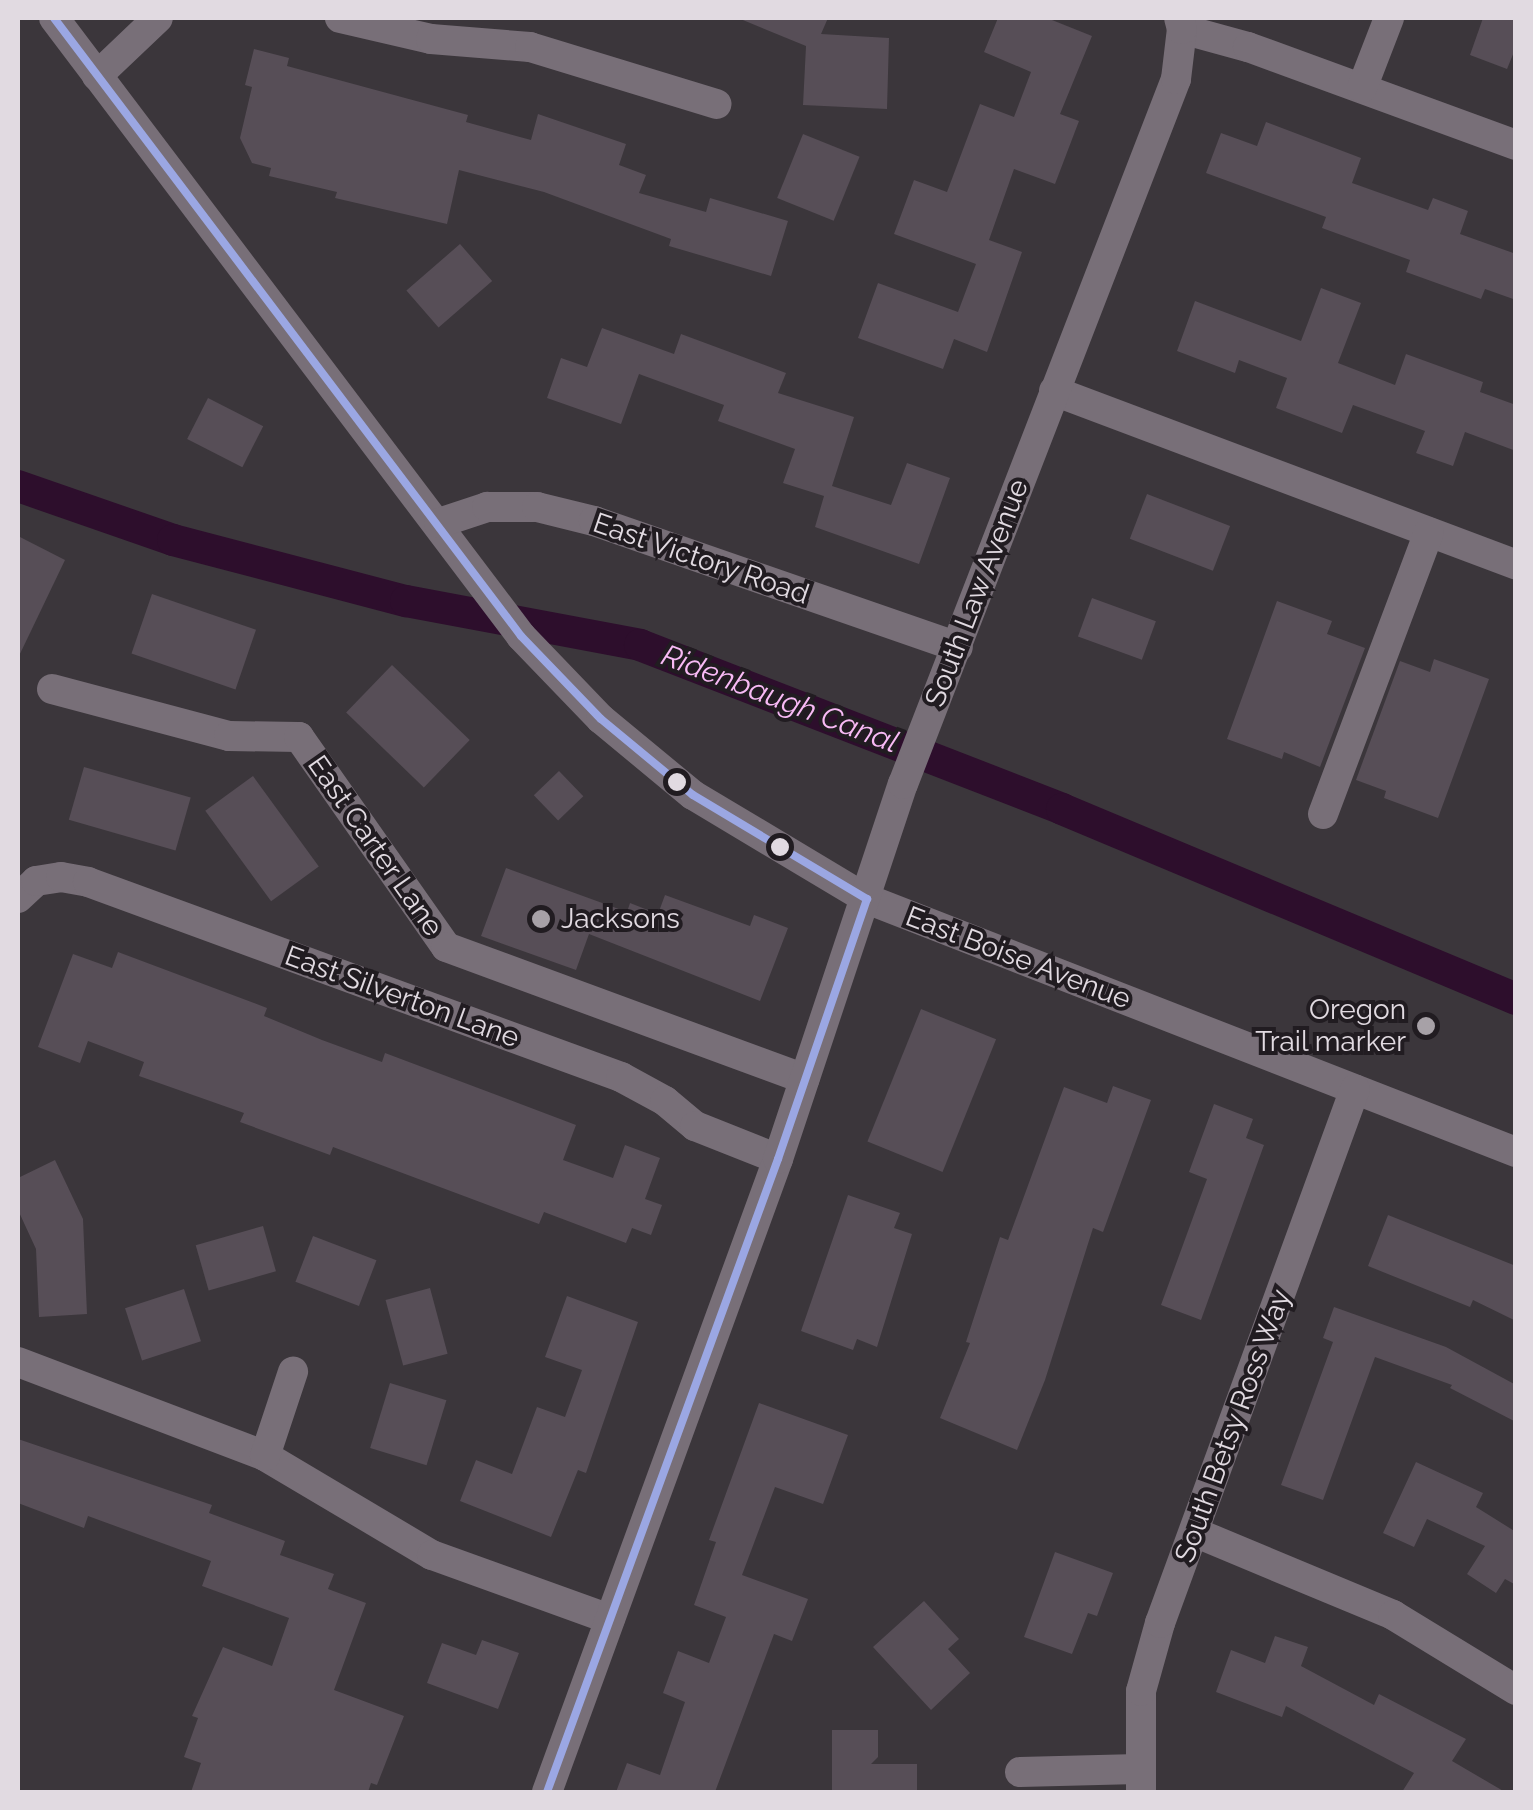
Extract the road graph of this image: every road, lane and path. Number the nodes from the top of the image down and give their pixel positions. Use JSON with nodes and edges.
{"nodes":[{"id":1,"x":54,"y":18,"type":"edge"},
{"id":2,"x":158,"y":18,"type":"edge"},
{"id":3,"x":340,"y":18,"type":"edge"},
{"id":4,"x":1389,"y":18,"type":"edge"},
{"id":5,"x":1180,"y":23,"type":"edge"},
{"id":6,"x":98,"y":76,"type":"junction"},
{"id":7,"x":1362,"y":88,"type":"junction"},
{"id":8,"x":716,"y":104,"type":"dead end"},
{"id":9,"x":1516,"y":145,"type":"edge"},
{"id":10,"x":1054,"y":391,"type":"junction"},
{"id":11,"x":439,"y":523,"type":"junction"},
{"id":12,"x":1428,"y":532,"type":"junction"},
{"id":13,"x":1516,"y":565,"type":"edge"},
{"id":14,"x":958,"y":647,"type":"junction"},
{"id":15,"x":52,"y":690,"type":"dead end"},
{"id":16,"x":1323,"y":814,"type":"dead end"},
{"id":17,"x":18,"y":898,"type":"edge"},
{"id":18,"x":867,"y":899,"type":"junction"},
{"id":19,"x":805,"y":1080,"type":"junction"},
{"id":20,"x":1355,"y":1089,"type":"junction"},
{"id":21,"x":1516,"y":1152,"type":"edge"},
{"id":22,"x":778,"y":1158,"type":"junction"},
{"id":23,"x":18,"y":1362,"type":"edge"},
{"id":24,"x":293,"y":1372,"type":"dead end"},
{"id":25,"x":265,"y":1456,"type":"junction"},
{"id":26,"x":1194,"y":1532,"type":"junction"},
{"id":27,"x":610,"y":1619,"type":"junction"},
{"id":28,"x":1516,"y":1690,"type":"edge"},
{"id":29,"x":1020,"y":1772,"type":"dead end"},
{"id":30,"x":1139,"y":1780,"type":"edge"},
{"id":31,"x":547,"y":1792,"type":"edge"}],
"edges":[{"from":1,"to":6,"type":"street","name":"East Boise Avenue"},
{"from":2,"to":6,"type":"street"},
{"from":3,"to":8,"type":"street"},
{"from":4,"to":7,"type":"street"},
{"from":5,"to":7,"type":"street"},
{"from":5,"to":10,"type":"street","name":"South Law Avenue"},
{"from":6,"to":11,"type":"street","name":"East Boise Avenue"},
{"from":7,"to":9,"type":"street"},
{"from":10,"to":12,"type":"street"},
{"from":10,"to":14,"type":"street","name":"South Law Avenue"},
{"from":11,"to":14,"type":"street","name":"East Victory Road"},
{"from":11,"to":18,"type":"street","name":"East Boise Avenue"},
{"from":12,"to":13,"type":"street"},
{"from":12,"to":16,"type":"street"},
{"from":14,"to":18,"type":"street","name":"South Law Avenue"},
{"from":15,"to":19,"type":"street","name":"East Carter Lane"},
{"from":17,"to":22,"type":"street","name":"East Silverton Lane"},
{"from":18,"to":19,"type":"street","name":"South Law Avenue"},
{"from":18,"to":20,"type":"street","name":"East Boise Avenue"},
{"from":19,"to":22,"type":"street","name":"South Law Avenue"},
{"from":20,"to":21,"type":"street","name":"East Boise Avenue"},
{"from":20,"to":26,"type":"street","name":"South Betsy Ross Way"},
{"from":22,"to":27,"type":"street","name":"South Law Avenue"},
{"from":23,"to":25,"type":"street"},
{"from":24,"to":25,"type":"street"},
{"from":25,"to":27,"type":"street"},
{"from":26,"to":28,"type":"street"},
{"from":26,"to":30,"type":"street","name":"South Betsy Ross Way"},
{"from":27,"to":31,"type":"street","name":"South Law Avenue"},
{"from":29,"to":30,"type":"street","name":"South Betsy Ross Way"}]}
